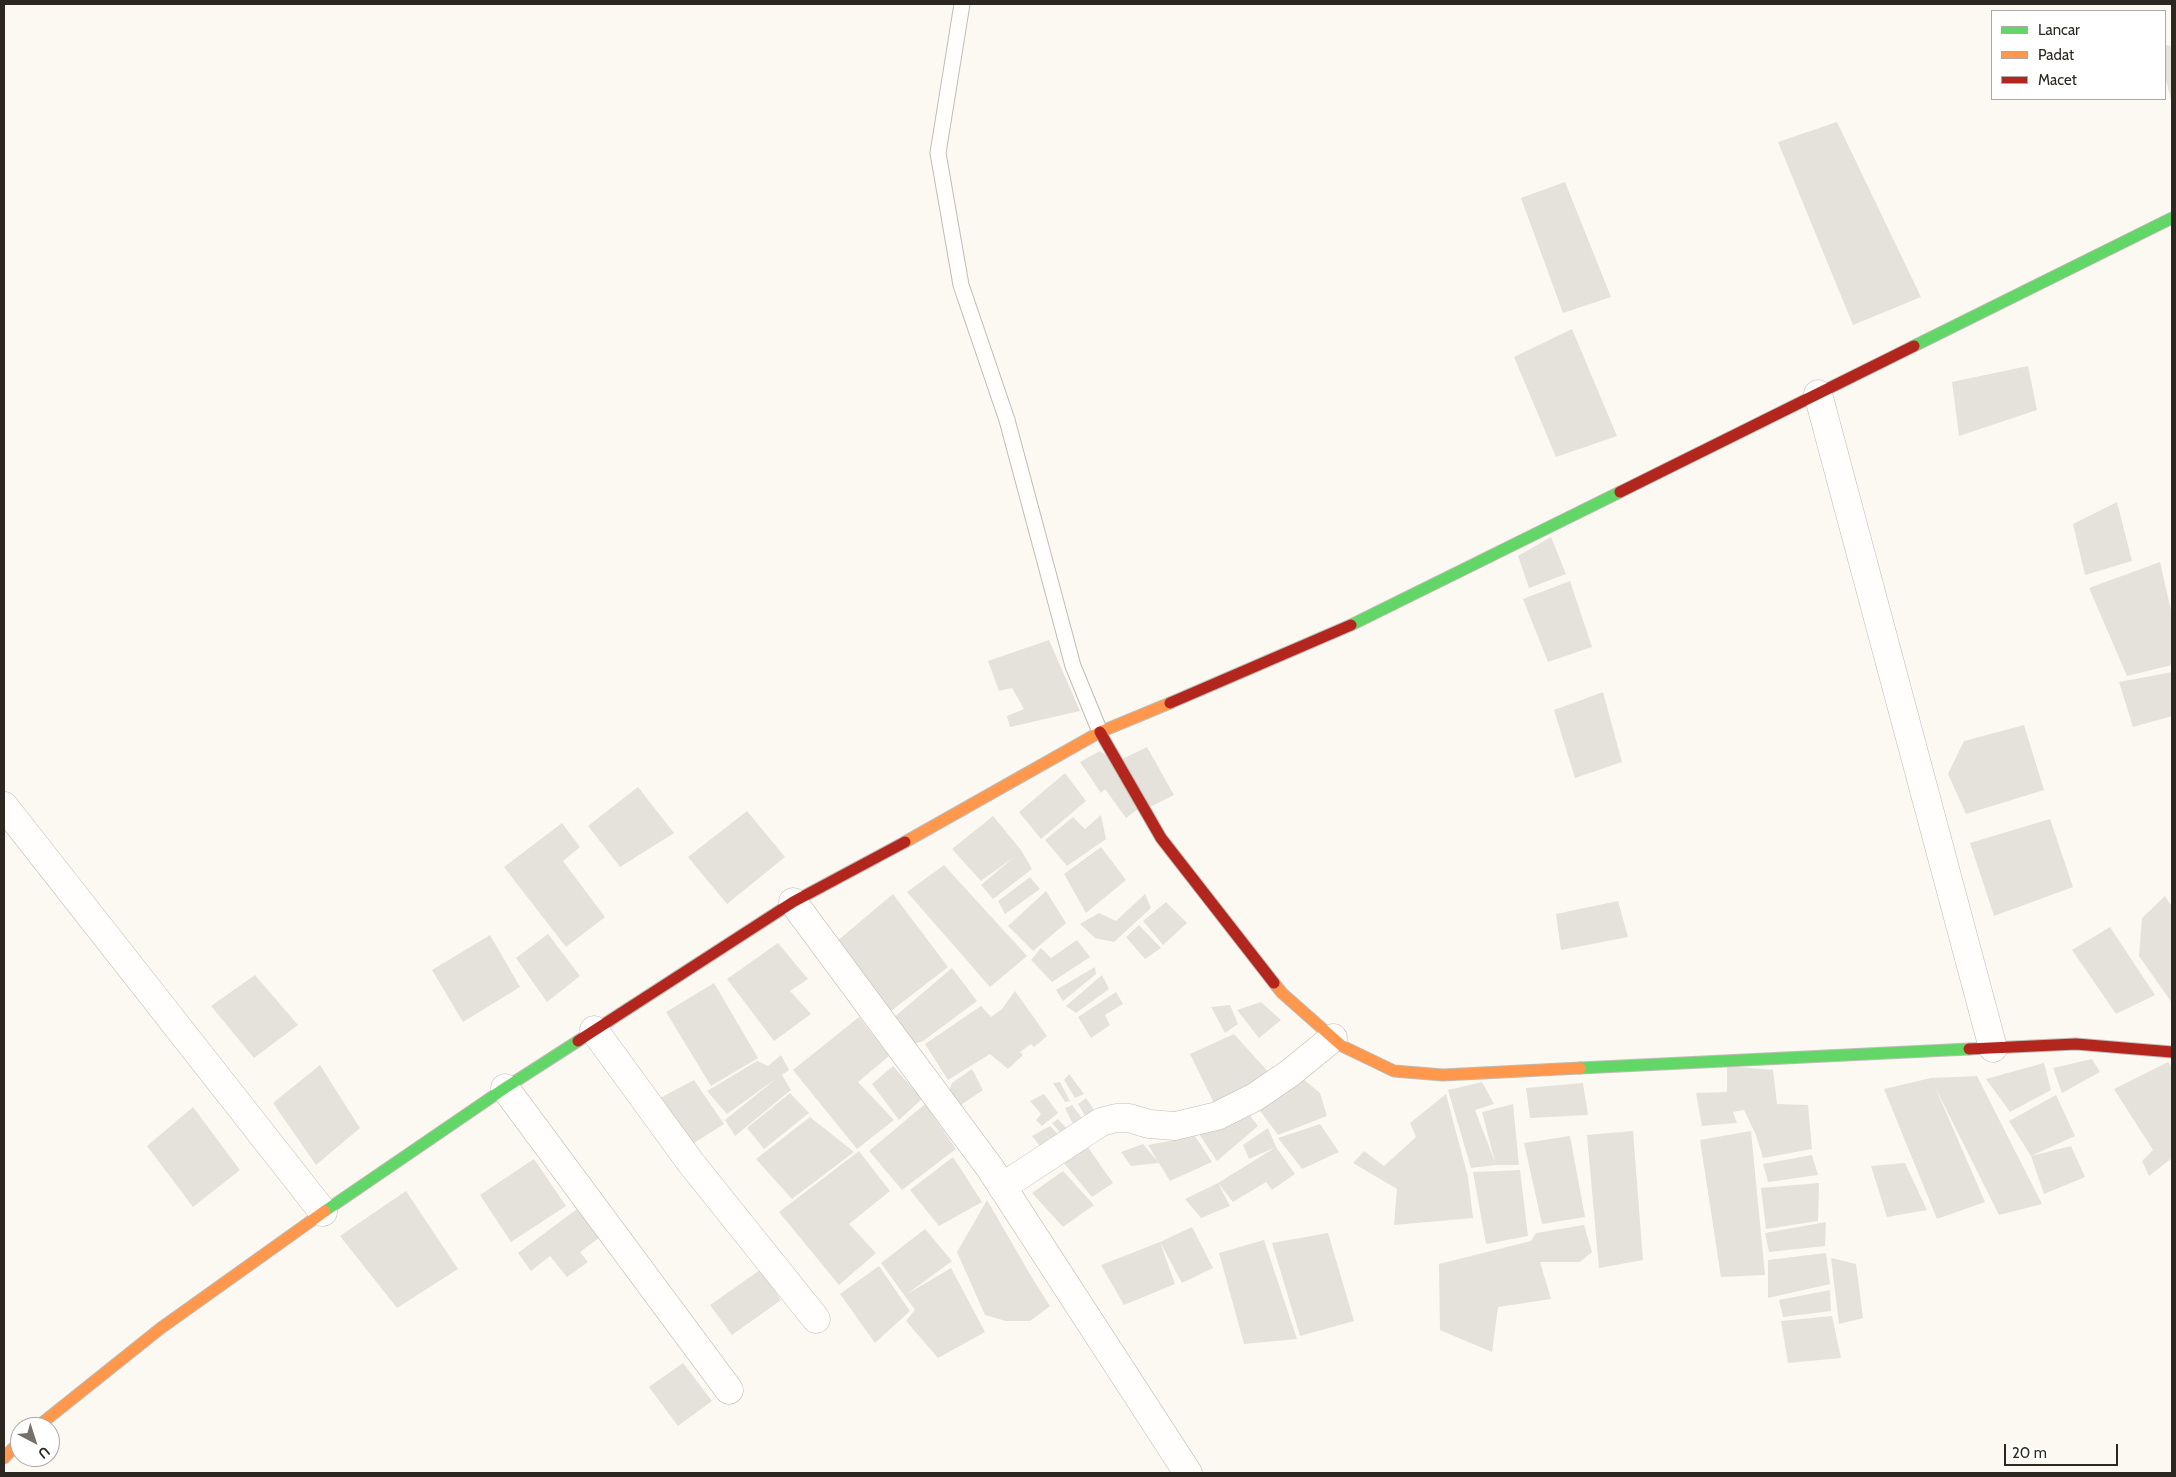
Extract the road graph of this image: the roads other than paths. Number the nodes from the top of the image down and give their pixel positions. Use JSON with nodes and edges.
{"nodes":[{"id":1,"x":962,"y":4,"type":"edge"},
{"id":2,"x":2172,"y":218,"type":"edge"},
{"id":3,"x":1818,"y":394,"type":"junction"},
{"id":4,"x":1100,"y":732,"type":"junction"},
{"id":5,"x":4,"y":806,"type":"edge"},
{"id":6,"x":793,"y":902,"type":"junction"},
{"id":7,"x":594,"y":1030,"type":"junction"},
{"id":8,"x":1333,"y":1038,"type":"junction"},
{"id":9,"x":1993,"y":1048,"type":"junction"},
{"id":10,"x":2172,"y":1052,"type":"edge"},
{"id":11,"x":506,"y":1088,"type":"junction"},
{"id":12,"x":1002,"y":1187,"type":"junction"},
{"id":13,"x":323,"y":1212,"type":"junction"},
{"id":14,"x":816,"y":1319,"type":"dead end"},
{"id":15,"x":729,"y":1390,"type":"dead end"},
{"id":16,"x":50,"y":1417,"type":"edge"},
{"id":17,"x":1188,"y":1473,"type":"edge"}],
"edges":[{"from":1,"to":4,"type":"lane"},
{"from":2,"to":3,"type":"street"},
{"from":3,"to":4,"type":"street"},
{"from":3,"to":9,"type":"street"},
{"from":4,"to":6,"type":"street"},
{"from":4,"to":8,"type":"street"},
{"from":5,"to":13,"type":"street"},
{"from":6,"to":7,"type":"street"},
{"from":6,"to":12,"type":"street"},
{"from":7,"to":11,"type":"street"},
{"from":7,"to":14,"type":"street"},
{"from":8,"to":9,"type":"street"},
{"from":8,"to":12,"type":"street"},
{"from":9,"to":10,"type":"street"},
{"from":11,"to":13,"type":"street"},
{"from":11,"to":15,"type":"street"},
{"from":12,"to":17,"type":"street"},
{"from":13,"to":16,"type":"street"}]}
